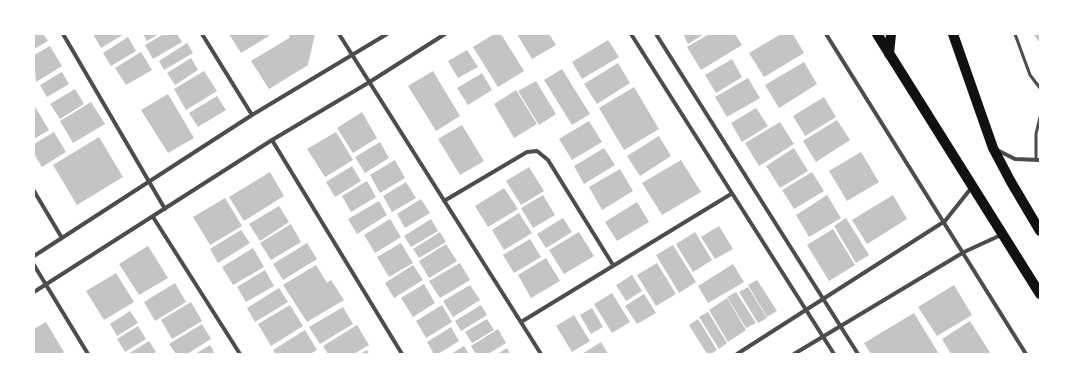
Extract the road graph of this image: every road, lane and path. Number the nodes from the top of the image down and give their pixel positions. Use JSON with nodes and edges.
{"nodes":[{"id":1,"x":63,"y":34,"type":"edge"},
{"id":2,"x":202,"y":34,"type":"edge"},
{"id":3,"x":339,"y":34,"type":"edge"},
{"id":4,"x":387,"y":34,"type":"edge"},
{"id":5,"x":445,"y":34,"type":"edge"},
{"id":6,"x":631,"y":34,"type":"edge"},
{"id":7,"x":656,"y":34,"type":"edge"},
{"id":8,"x":826,"y":34,"type":"edge"},
{"id":9,"x":877,"y":34,"type":"edge"},
{"id":10,"x":891,"y":34,"type":"edge"},
{"id":11,"x":953,"y":34,"type":"edge"},
{"id":12,"x":1015,"y":34,"type":"edge"},
{"id":13,"x":889,"y":54,"type":"junction"},
{"id":14,"x":352,"y":56,"type":"junction"},
{"id":15,"x":368,"y":83,"type":"junction"},
{"id":16,"x":1040,"y":88,"type":"edge"},
{"id":17,"x":252,"y":115,"type":"junction"},
{"id":18,"x":1040,"y":117,"type":"edge"},
{"id":19,"x":272,"y":140,"type":"junction"},
{"id":20,"x":993,"y":148,"type":"junction"},
{"id":21,"x":1038,"y":160,"type":"edge"},
{"id":22,"x":150,"y":182,"type":"junction"},
{"id":23,"x":972,"y":187,"type":"junction"},
{"id":24,"x":34,"y":191,"type":"edge"},
{"id":25,"x":731,"y":194,"type":"junction"},
{"id":26,"x":444,"y":201,"type":"junction"},
{"id":27,"x":165,"y":209,"type":"junction"},
{"id":28,"x":153,"y":217,"type":"junction"},
{"id":29,"x":945,"y":222,"type":"junction"},
{"id":30,"x":1040,"y":231,"type":"edge"},
{"id":31,"x":1004,"y":234,"type":"junction"},
{"id":32,"x":62,"y":238,"type":"junction"},
{"id":33,"x":964,"y":252,"type":"junction"},
{"id":34,"x":34,"y":256,"type":"edge"},
{"id":35,"x":34,"y":265,"type":"edge"},
{"id":36,"x":613,"y":265,"type":"junction"},
{"id":37,"x":46,"y":285,"type":"junction"},
{"id":38,"x":34,"y":292,"type":"edge"},
{"id":39,"x":1040,"y":294,"type":"edge"},
{"id":40,"x":823,"y":298,"type":"junction"},
{"id":41,"x":806,"y":310,"type":"junction"},
{"id":42,"x":521,"y":322,"type":"junction"},
{"id":43,"x":840,"y":326,"type":"junction"},
{"id":44,"x":822,"y":336,"type":"junction"},
{"id":45,"x":88,"y":354,"type":"edge"},
{"id":46,"x":240,"y":354,"type":"edge"},
{"id":47,"x":402,"y":354,"type":"edge"},
{"id":48,"x":541,"y":354,"type":"edge"},
{"id":49,"x":736,"y":354,"type":"edge"},
{"id":50,"x":794,"y":354,"type":"edge"},
{"id":51,"x":834,"y":354,"type":"edge"},
{"id":52,"x":858,"y":354,"type":"edge"},
{"id":53,"x":1026,"y":354,"type":"edge"}],
"edges":[{"from":1,"to":22,"type":"street"},
{"from":2,"to":17,"type":"street"},
{"from":3,"to":14,"type":"street"},
{"from":4,"to":14,"type":"street"},
{"from":5,"to":15,"type":"street"},
{"from":6,"to":25,"type":"street"},
{"from":7,"to":40,"type":"street"},
{"from":8,"to":29,"type":"street"},
{"from":9,"to":13,"type":"main road"},
{"from":10,"to":13,"type":"main road"},
{"from":11,"to":20,"type":"main road"},
{"from":12,"to":16,"type":"lane"},
{"from":13,"to":23,"type":"main road"},
{"from":14,"to":15,"type":"street"},
{"from":14,"to":17,"type":"street"},
{"from":15,"to":19,"type":"street"},
{"from":15,"to":26,"type":"street"},
{"from":17,"to":22,"type":"street"},
{"from":18,"to":21,"type":"lane"},
{"from":19,"to":27,"type":"street"},
{"from":19,"to":47,"type":"street"},
{"from":20,"to":21,"type":"street"},
{"from":20,"to":30,"type":"main road"},
{"from":22,"to":27,"type":"street"},
{"from":22,"to":32,"type":"street"},
{"from":23,"to":29,"type":"street"},
{"from":23,"to":31,"type":"main road"},
{"from":24,"to":32,"type":"street"},
{"from":25,"to":36,"type":"street"},
{"from":25,"to":41,"type":"street"},
{"from":26,"to":36,"type":"street"},
{"from":26,"to":42,"type":"street"},
{"from":27,"to":28,"type":"street"},
{"from":28,"to":37,"type":"street"},
{"from":28,"to":46,"type":"street"},
{"from":29,"to":33,"type":"street"},
{"from":29,"to":40,"type":"street"},
{"from":31,"to":33,"type":"street"},
{"from":31,"to":39,"type":"main road"},
{"from":32,"to":34,"type":"street"},
{"from":33,"to":43,"type":"street"},
{"from":33,"to":53,"type":"street"},
{"from":35,"to":37,"type":"street"},
{"from":36,"to":42,"type":"street"},
{"from":37,"to":38,"type":"street"},
{"from":37,"to":45,"type":"street"},
{"from":40,"to":41,"type":"street"},
{"from":40,"to":43,"type":"street"},
{"from":41,"to":44,"type":"street"},
{"from":41,"to":49,"type":"street"},
{"from":42,"to":48,"type":"street"},
{"from":43,"to":44,"type":"street"},
{"from":43,"to":52,"type":"street"},
{"from":44,"to":50,"type":"street"},
{"from":44,"to":51,"type":"street"}]}
